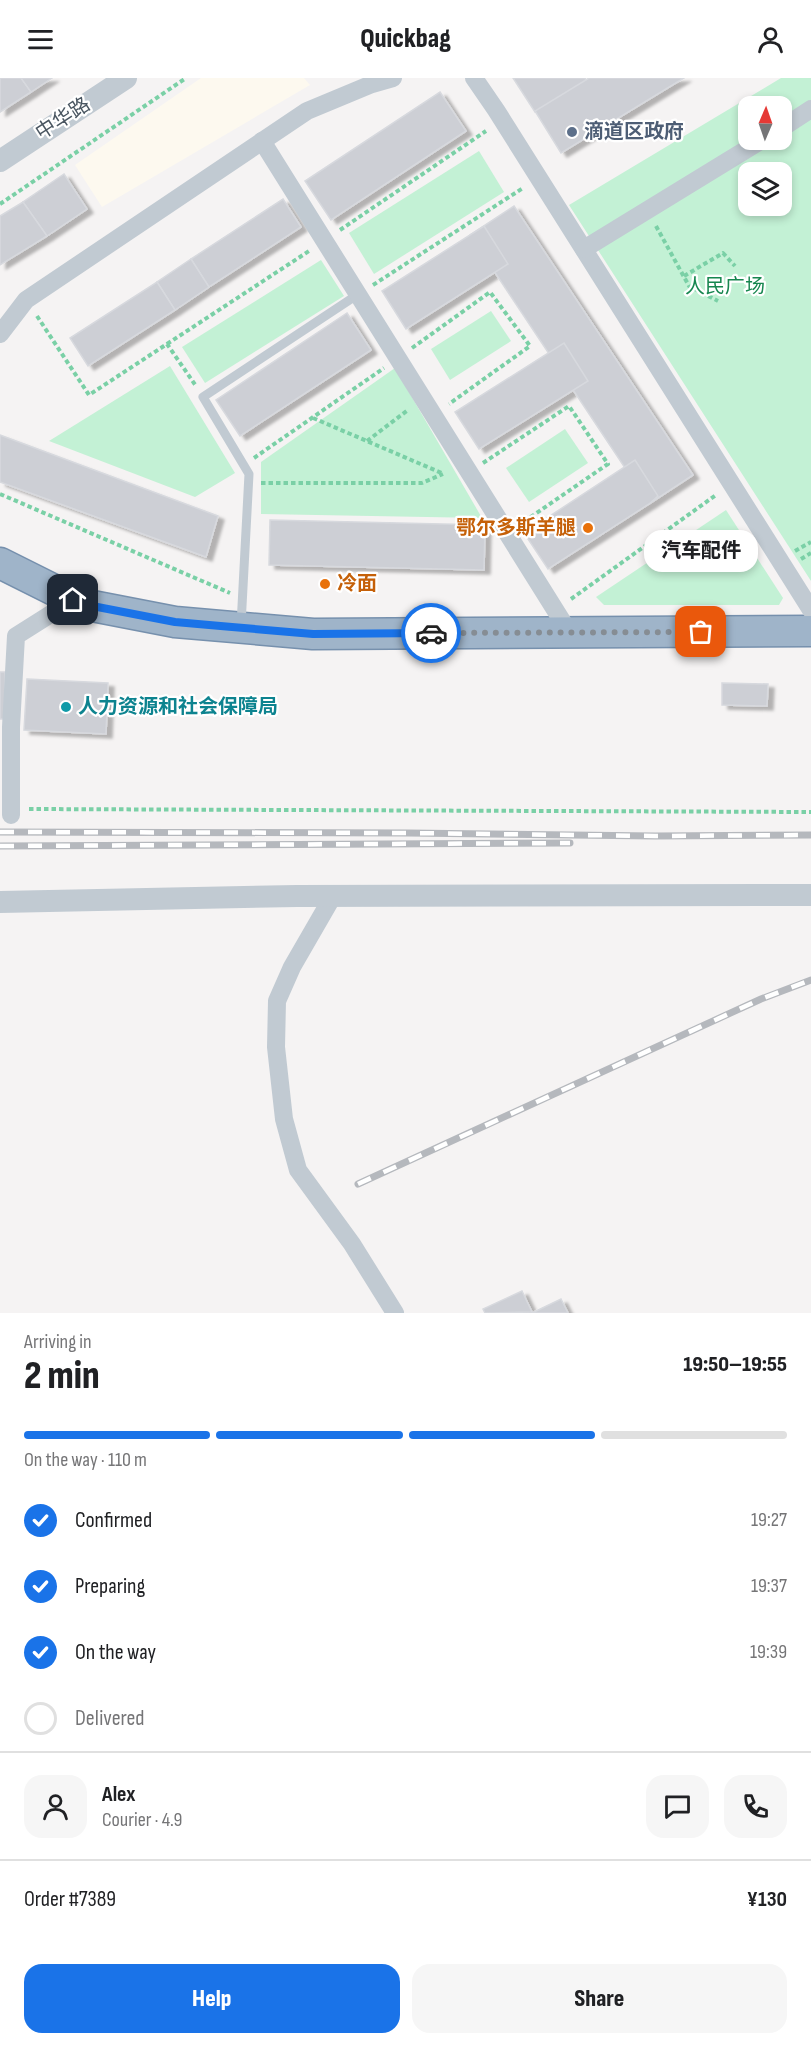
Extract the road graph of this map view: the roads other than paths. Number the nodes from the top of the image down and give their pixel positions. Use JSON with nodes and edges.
{"nodes":[{"id":1,"x":126,"y":78,"type":"edge"},
{"id":2,"x":393,"y":78,"type":"edge"},
{"id":3,"x":474,"y":78,"type":"edge"},
{"id":4,"x":811,"y":110,"type":"edge"},
{"id":5,"x":792,"y":122,"type":"edge"},
{"id":6,"x":262,"y":141,"type":"junction"},
{"id":7,"x":746,"y":150,"type":"edge"},
{"id":8,"x":0,"y":161,"type":"edge"},
{"id":9,"x":584,"y":249,"type":"junction"},
{"id":10,"x":357,"y":295,"type":"junction"},
{"id":11,"x":0,"y":334,"type":"edge"},
{"id":12,"x":0,"y":563,"type":"edge"},
{"id":13,"x":73,"y":600,"type":"junction"},
{"id":14,"x":811,"y":610,"type":"edge"},
{"id":15,"x":242,"y":613,"type":"junction"},
{"id":16,"x":562,"y":621,"type":"junction"},
{"id":17,"x":811,"y":631,"type":"edge"},
{"id":18,"x":5,"y":727,"type":"edge"},
{"id":19,"x":11,"y":812,"type":"road end"},
{"id":20,"x":811,"y":895,"type":"edge"},
{"id":21,"x":333,"y":896,"type":"junction"},
{"id":22,"x":0,"y":902,"type":"edge"},
{"id":23,"x":395,"y":1313,"type":"edge"}],
"edges":[{"from":1,"to":8,"type":"street","name":"中华路"},
{"from":2,"to":6,"type":"street"},
{"from":3,"to":9,"type":"street"},
{"from":4,"to":5,"type":"street"},
{"from":6,"to":10,"type":"street"},
{"from":6,"to":11,"type":"street"},
{"from":7,"to":9,"type":"street"},
{"from":9,"to":14,"type":"street"},
{"from":10,"to":15,"type":"lane"},
{"from":10,"to":16,"type":"street"},
{"from":12,"to":13,"type":"highway"},
{"from":13,"to":15,"type":"highway"},
{"from":13,"to":18,"type":"street"},
{"from":15,"to":16,"type":"highway"},
{"from":16,"to":17,"type":"highway"},
{"from":18,"to":19,"type":"street"},
{"from":20,"to":21,"type":"street"},
{"from":21,"to":22,"type":"street"},
{"from":21,"to":23,"type":"street"}]}
